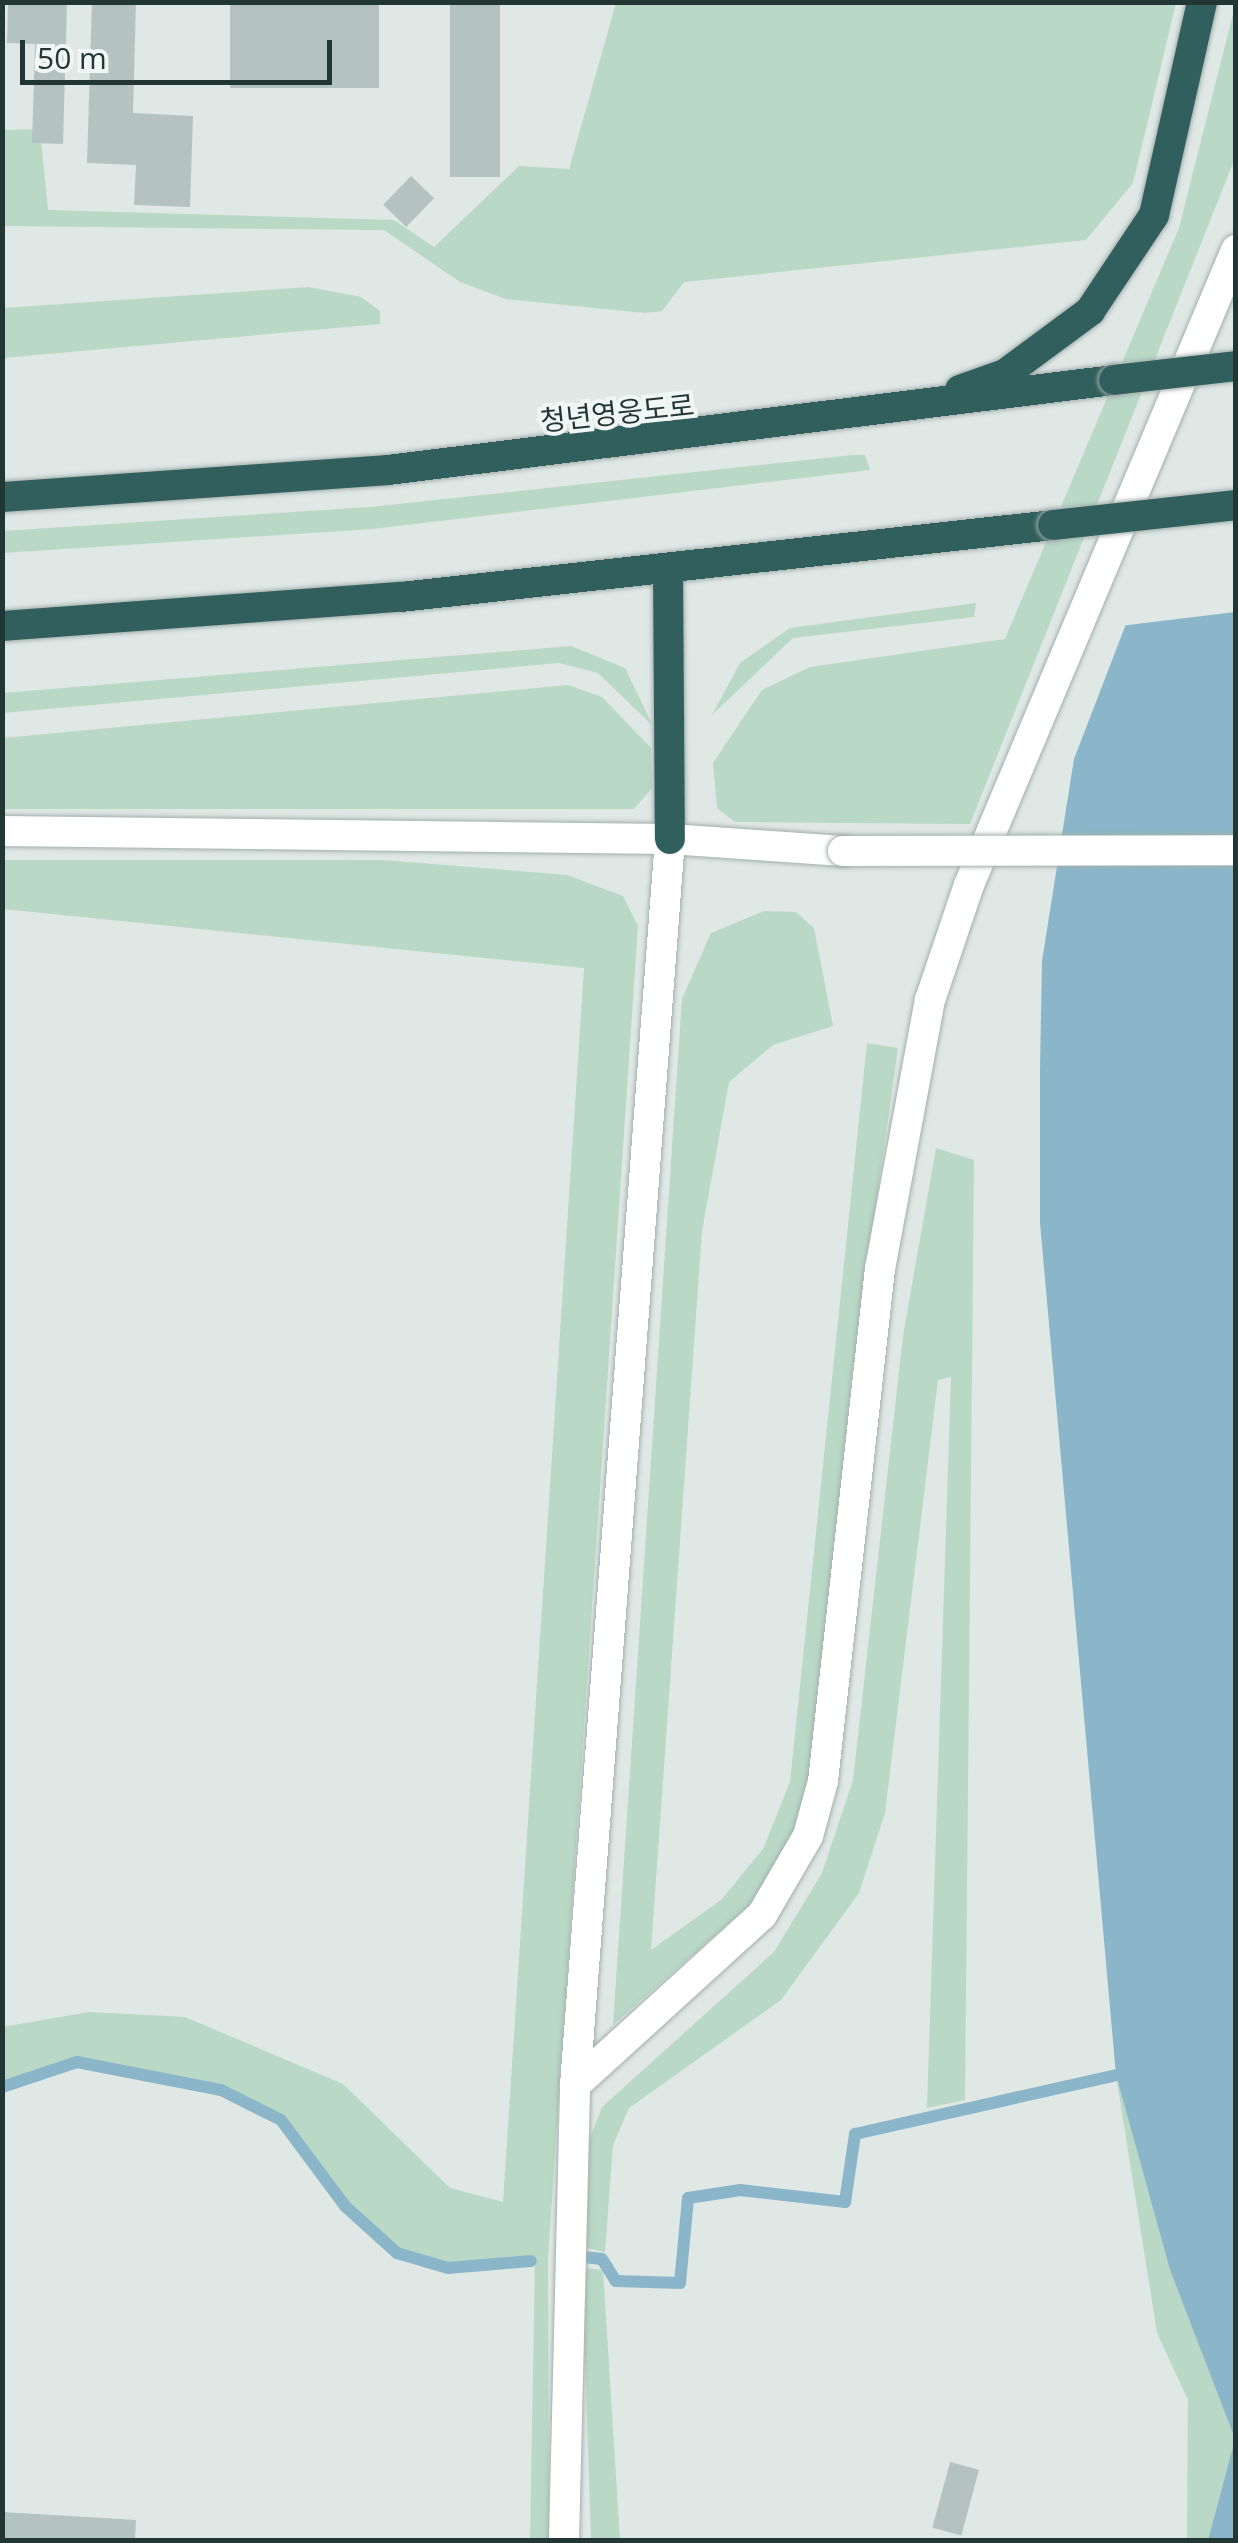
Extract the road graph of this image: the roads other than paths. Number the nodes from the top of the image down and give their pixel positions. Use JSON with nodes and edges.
{"nodes":[{"id":1,"x":1202,"y":2,"type":"edge"},
{"id":2,"x":1236,"y":250,"type":"edge"},
{"id":3,"x":1236,"y":366,"type":"edge"},
{"id":4,"x":891,"y":414,"type":"junction"},
{"id":5,"x":2,"y":498,"type":"edge"},
{"id":6,"x":1236,"y":505,"type":"edge"},
{"id":7,"x":668,"y":568,"type":"junction"},
{"id":8,"x":2,"y":626,"type":"edge"},
{"id":9,"x":2,"y":831,"type":"edge"},
{"id":10,"x":670,"y":839,"type":"junction"},
{"id":11,"x":1236,"y":850,"type":"edge"},
{"id":12,"x":575,"y":2085,"type":"junction"},
{"id":13,"x":564,"y":2540,"type":"edge"}],
"edges":[{"from":1,"to":4,"type":"highway"},
{"from":2,"to":12,"type":"street"},
{"from":3,"to":4,"type":"highway","name":"청년영웅도로","bridge":true},
{"from":4,"to":5,"type":"highway","name":"청년영웅도로"},
{"from":6,"to":7,"type":"highway","bridge":true},
{"from":7,"to":8,"type":"highway"},
{"from":7,"to":10,"type":"highway"},
{"from":9,"to":10,"type":"street"},
{"from":10,"to":11,"type":"street","bridge":true},
{"from":10,"to":12,"type":"street"},
{"from":12,"to":13,"type":"street"}]}
